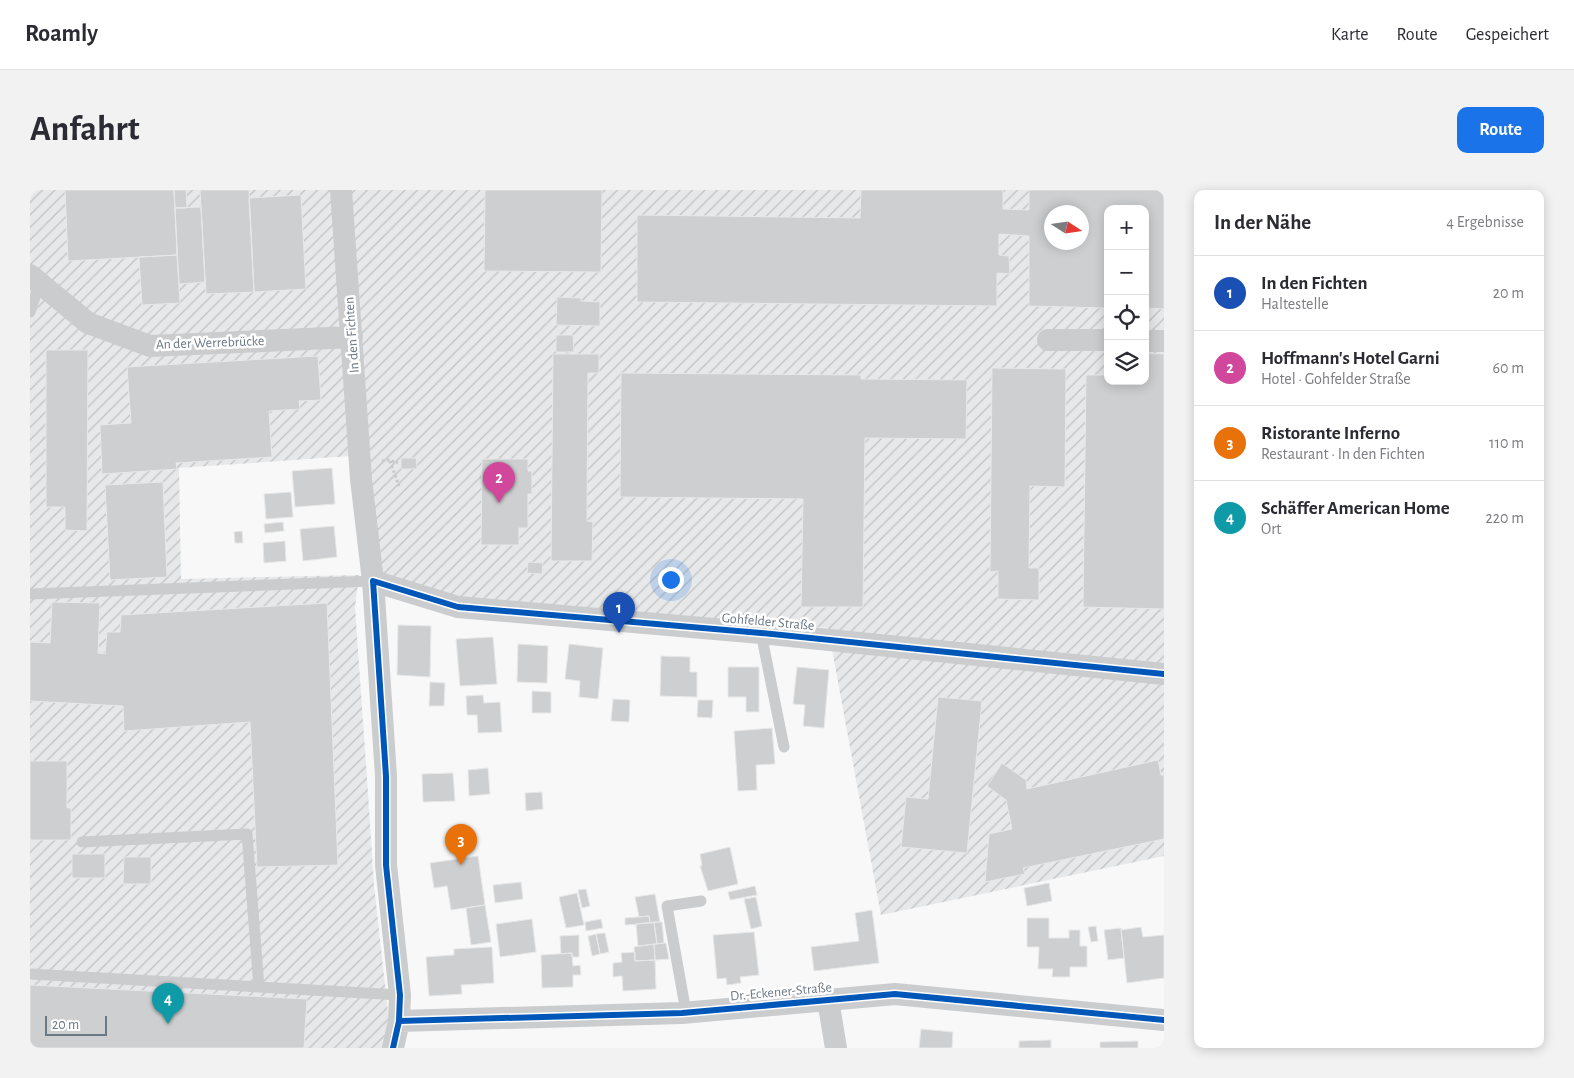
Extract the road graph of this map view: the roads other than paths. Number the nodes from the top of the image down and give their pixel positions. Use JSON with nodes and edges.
{"nodes":[{"id":1,"x":341,"y":190,"type":"edge"},
{"id":2,"x":35,"y":279,"type":"edge"},
{"id":3,"x":30,"y":312,"type":"edge"},
{"id":4,"x":352,"y":337,"type":"junction"},
{"id":5,"x":1048,"y":340,"type":"dead end"},
{"id":6,"x":1104,"y":340,"type":"edge"},
{"id":7,"x":1149,"y":341,"type":"edge"},
{"id":8,"x":1164,"y":341,"type":"edge"},
{"id":9,"x":373,"y":581,"type":"junction"},
{"id":10,"x":30,"y":594,"type":"edge"},
{"id":11,"x":761,"y":633,"type":"junction"},
{"id":12,"x":1164,"y":674,"type":"edge"},
{"id":13,"x":784,"y":747,"type":"dead end"},
{"id":14,"x":82,"y":842,"type":"dead end"},
{"id":15,"x":701,"y":900,"type":"dead end"},
{"id":16,"x":30,"y":974,"type":"edge"},
{"id":17,"x":259,"y":986,"type":"junction"},
{"id":18,"x":400,"y":995,"type":"junction"},
{"id":19,"x":828,"y":1000,"type":"junction"},
{"id":20,"x":686,"y":1012,"type":"junction"},
{"id":21,"x":1164,"y":1020,"type":"edge"},
{"id":22,"x":399,"y":1021,"type":"junction"},
{"id":23,"x":393,"y":1048,"type":"edge"},
{"id":24,"x":836,"y":1048,"type":"edge"}],
"edges":[{"from":1,"to":4,"type":"street","name":"In den Fichten"},
{"from":2,"to":3,"type":"lane"},
{"from":2,"to":4,"type":"street","name":"An der Werrebrücke"},
{"from":4,"to":9,"type":"street","name":"In den Fichten"},
{"from":5,"to":6,"type":"street"},
{"from":7,"to":8,"type":"street"},
{"from":9,"to":10,"type":"lane"},
{"from":9,"to":11,"type":"street","name":"Gohfelder Straße"},
{"from":9,"to":18,"type":"street","name":"In den Fichten"},
{"from":11,"to":12,"type":"street","name":"Gohfelder Straße"},
{"from":11,"to":13,"type":"lane"},
{"from":14,"to":17,"type":"lane"},
{"from":15,"to":20,"type":"lane"},
{"from":16,"to":17,"type":"lane"},
{"from":17,"to":18,"type":"lane"},
{"from":18,"to":22,"type":"street","name":"In den Fichten"},
{"from":19,"to":20,"type":"street","name":"Dr.-Eckener-Straße"},
{"from":19,"to":21,"type":"street","name":"Dr.-Eckener-Straße"},
{"from":19,"to":24,"type":"street"},
{"from":20,"to":22,"type":"street","name":"Dr.-Eckener-Straße"},
{"from":22,"to":23,"type":"street","name":"In den Fichten"}]}
